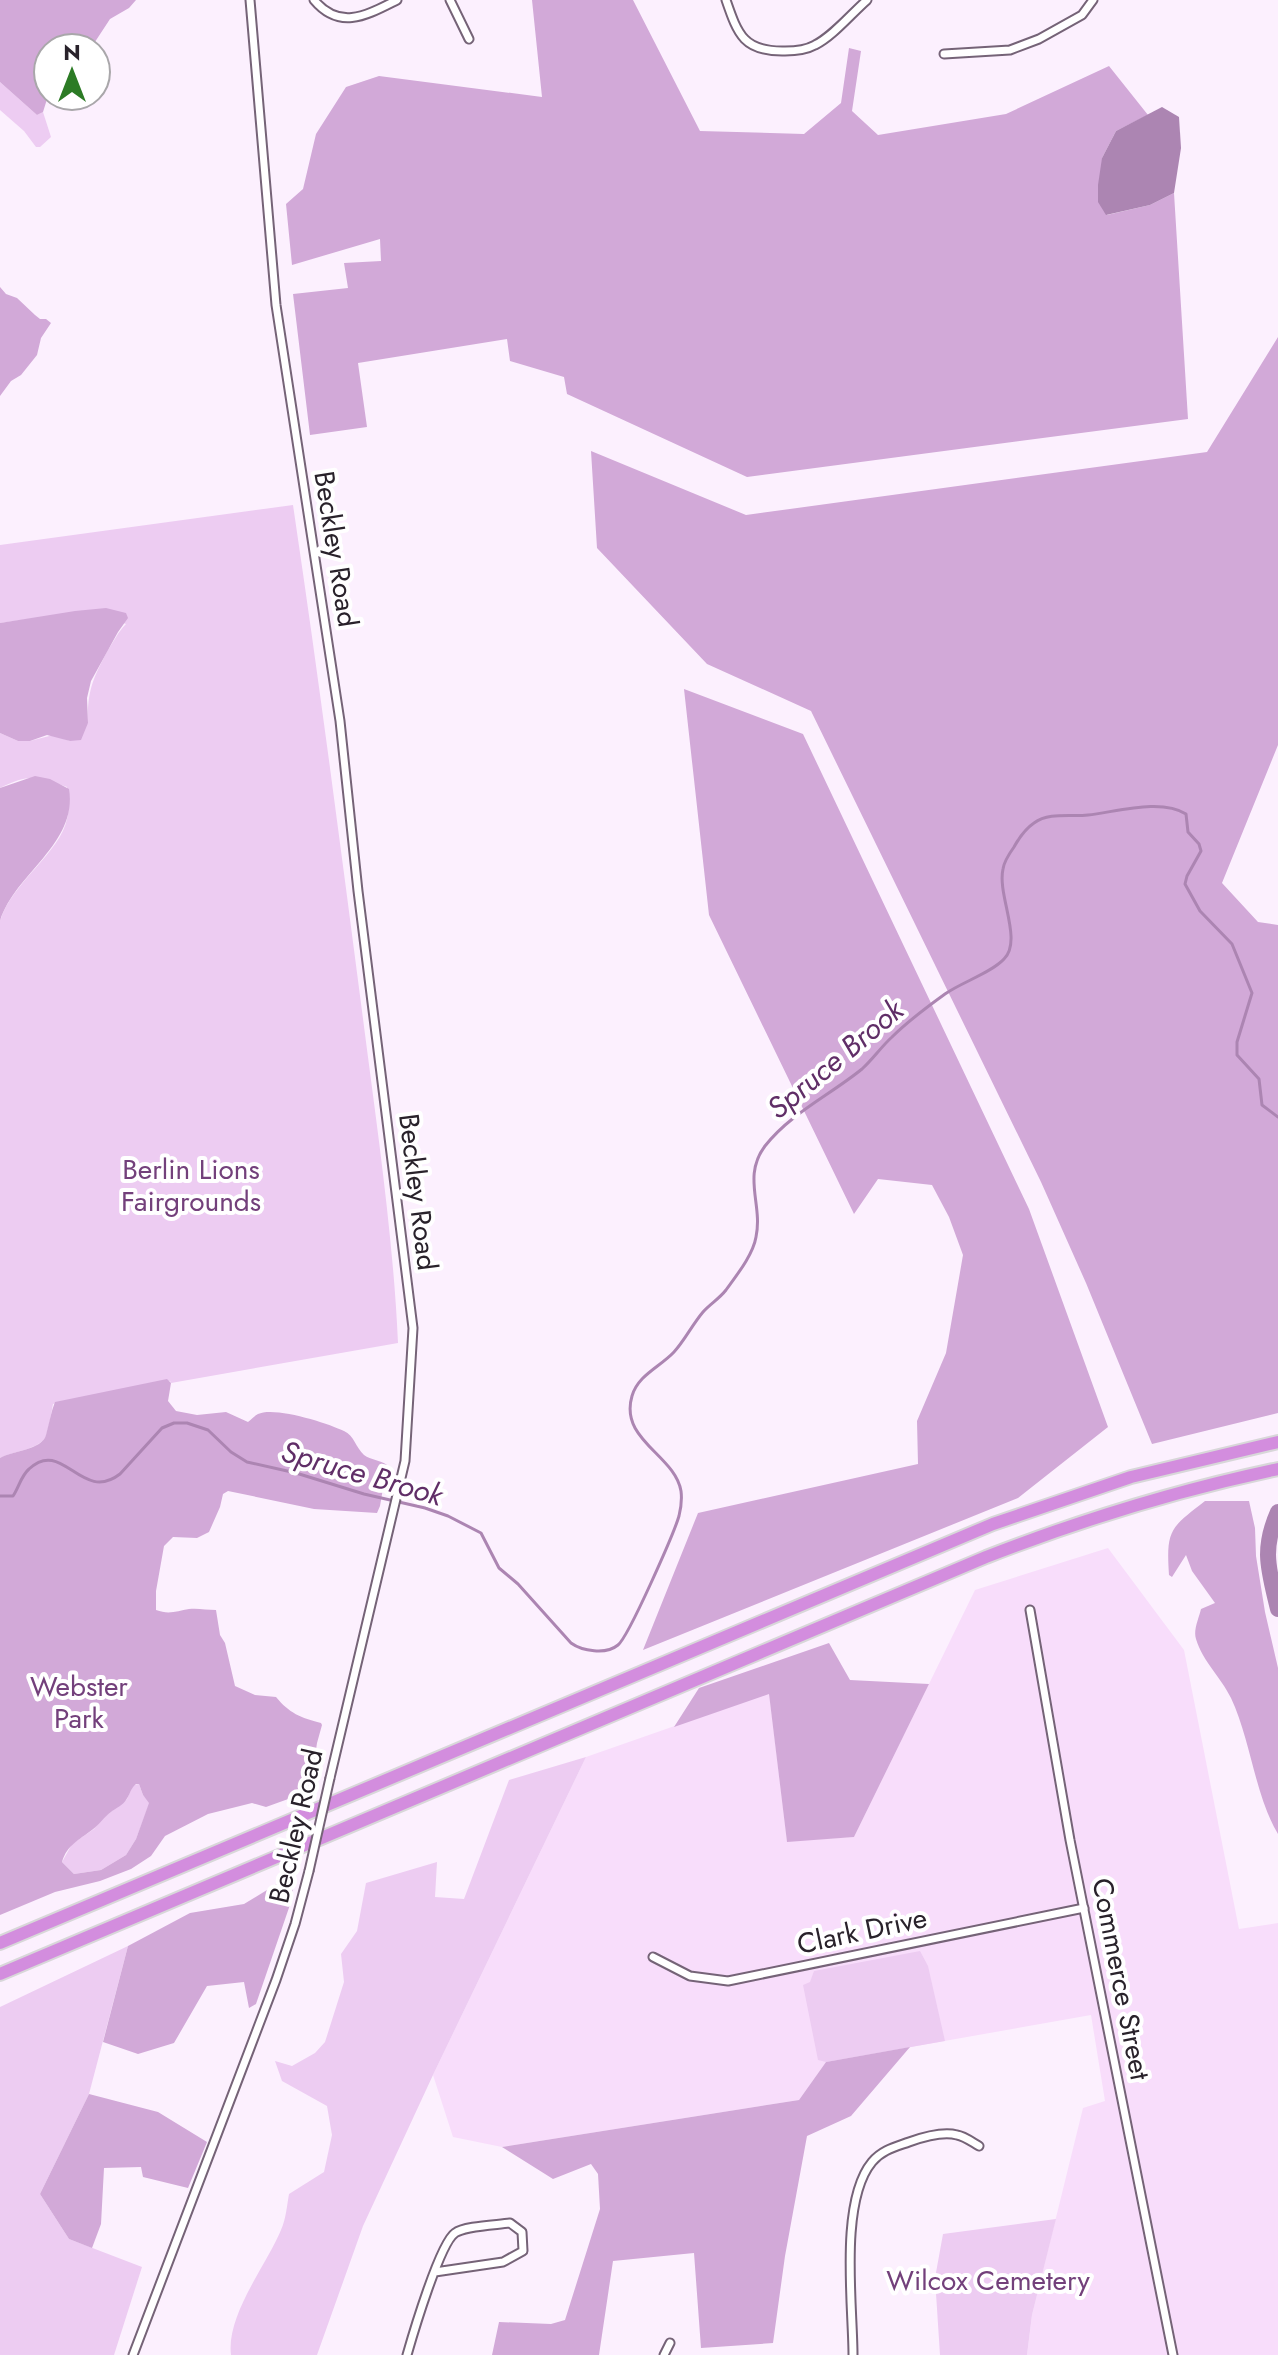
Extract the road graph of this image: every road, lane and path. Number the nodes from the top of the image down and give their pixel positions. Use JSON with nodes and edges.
{"nodes":[{"id":1,"x":250,"y":0,"type":"edge"},
{"id":2,"x":314,"y":0,"type":"edge"},
{"id":3,"x":397,"y":0,"type":"edge"},
{"id":4,"x":450,"y":0,"type":"edge"},
{"id":5,"x":726,"y":0,"type":"edge"},
{"id":6,"x":867,"y":0,"type":"edge"},
{"id":7,"x":1093,"y":0,"type":"edge"},
{"id":8,"x":469,"y":39,"type":"dead end"},
{"id":9,"x":944,"y":54,"type":"dead end"},
{"id":10,"x":1278,"y":1442,"type":"edge"},
{"id":11,"x":1276,"y":1470,"type":"edge"},
{"id":12,"x":1030,"y":1610,"type":"dead end"},
{"id":13,"x":1084,"y":1908,"type":"junction"},
{"id":14,"x":0,"y":1943,"type":"edge"},
{"id":15,"x":653,"y":1957,"type":"dead end"},
{"id":16,"x":0,"y":1974,"type":"edge"},
{"id":17,"x":979,"y":2146,"type":"dead end"},
{"id":18,"x":435,"y":2272,"type":"junction"},
{"id":19,"x":670,"y":2343,"type":"dead end"},
{"id":20,"x":133,"y":2355,"type":"edge"},
{"id":21,"x":407,"y":2355,"type":"edge"},
{"id":22,"x":664,"y":2355,"type":"edge"},
{"id":23,"x":853,"y":2355,"type":"edge"},
{"id":24,"x":1173,"y":2355,"type":"edge"}],
"edges":[{"from":1,"to":20,"type":"street","name":"Beckley Road","bridge":true},
{"from":2,"to":3,"type":"street"},
{"from":4,"to":8,"type":"street"},
{"from":5,"to":6,"type":"street"},
{"from":7,"to":9,"type":"street"},
{"from":10,"to":14,"type":"highway"},
{"from":11,"to":16,"type":"highway"},
{"from":12,"to":13,"type":"street","name":"Commerce Street"},
{"from":13,"to":15,"type":"street","name":"Clark Drive"},
{"from":13,"to":24,"type":"street","name":"Commerce Street"},
{"from":17,"to":23,"type":"street"},
{"from":18,"to":18,"type":"street"},
{"from":18,"to":21,"type":"street"},
{"from":19,"to":22,"type":"street"}]}
